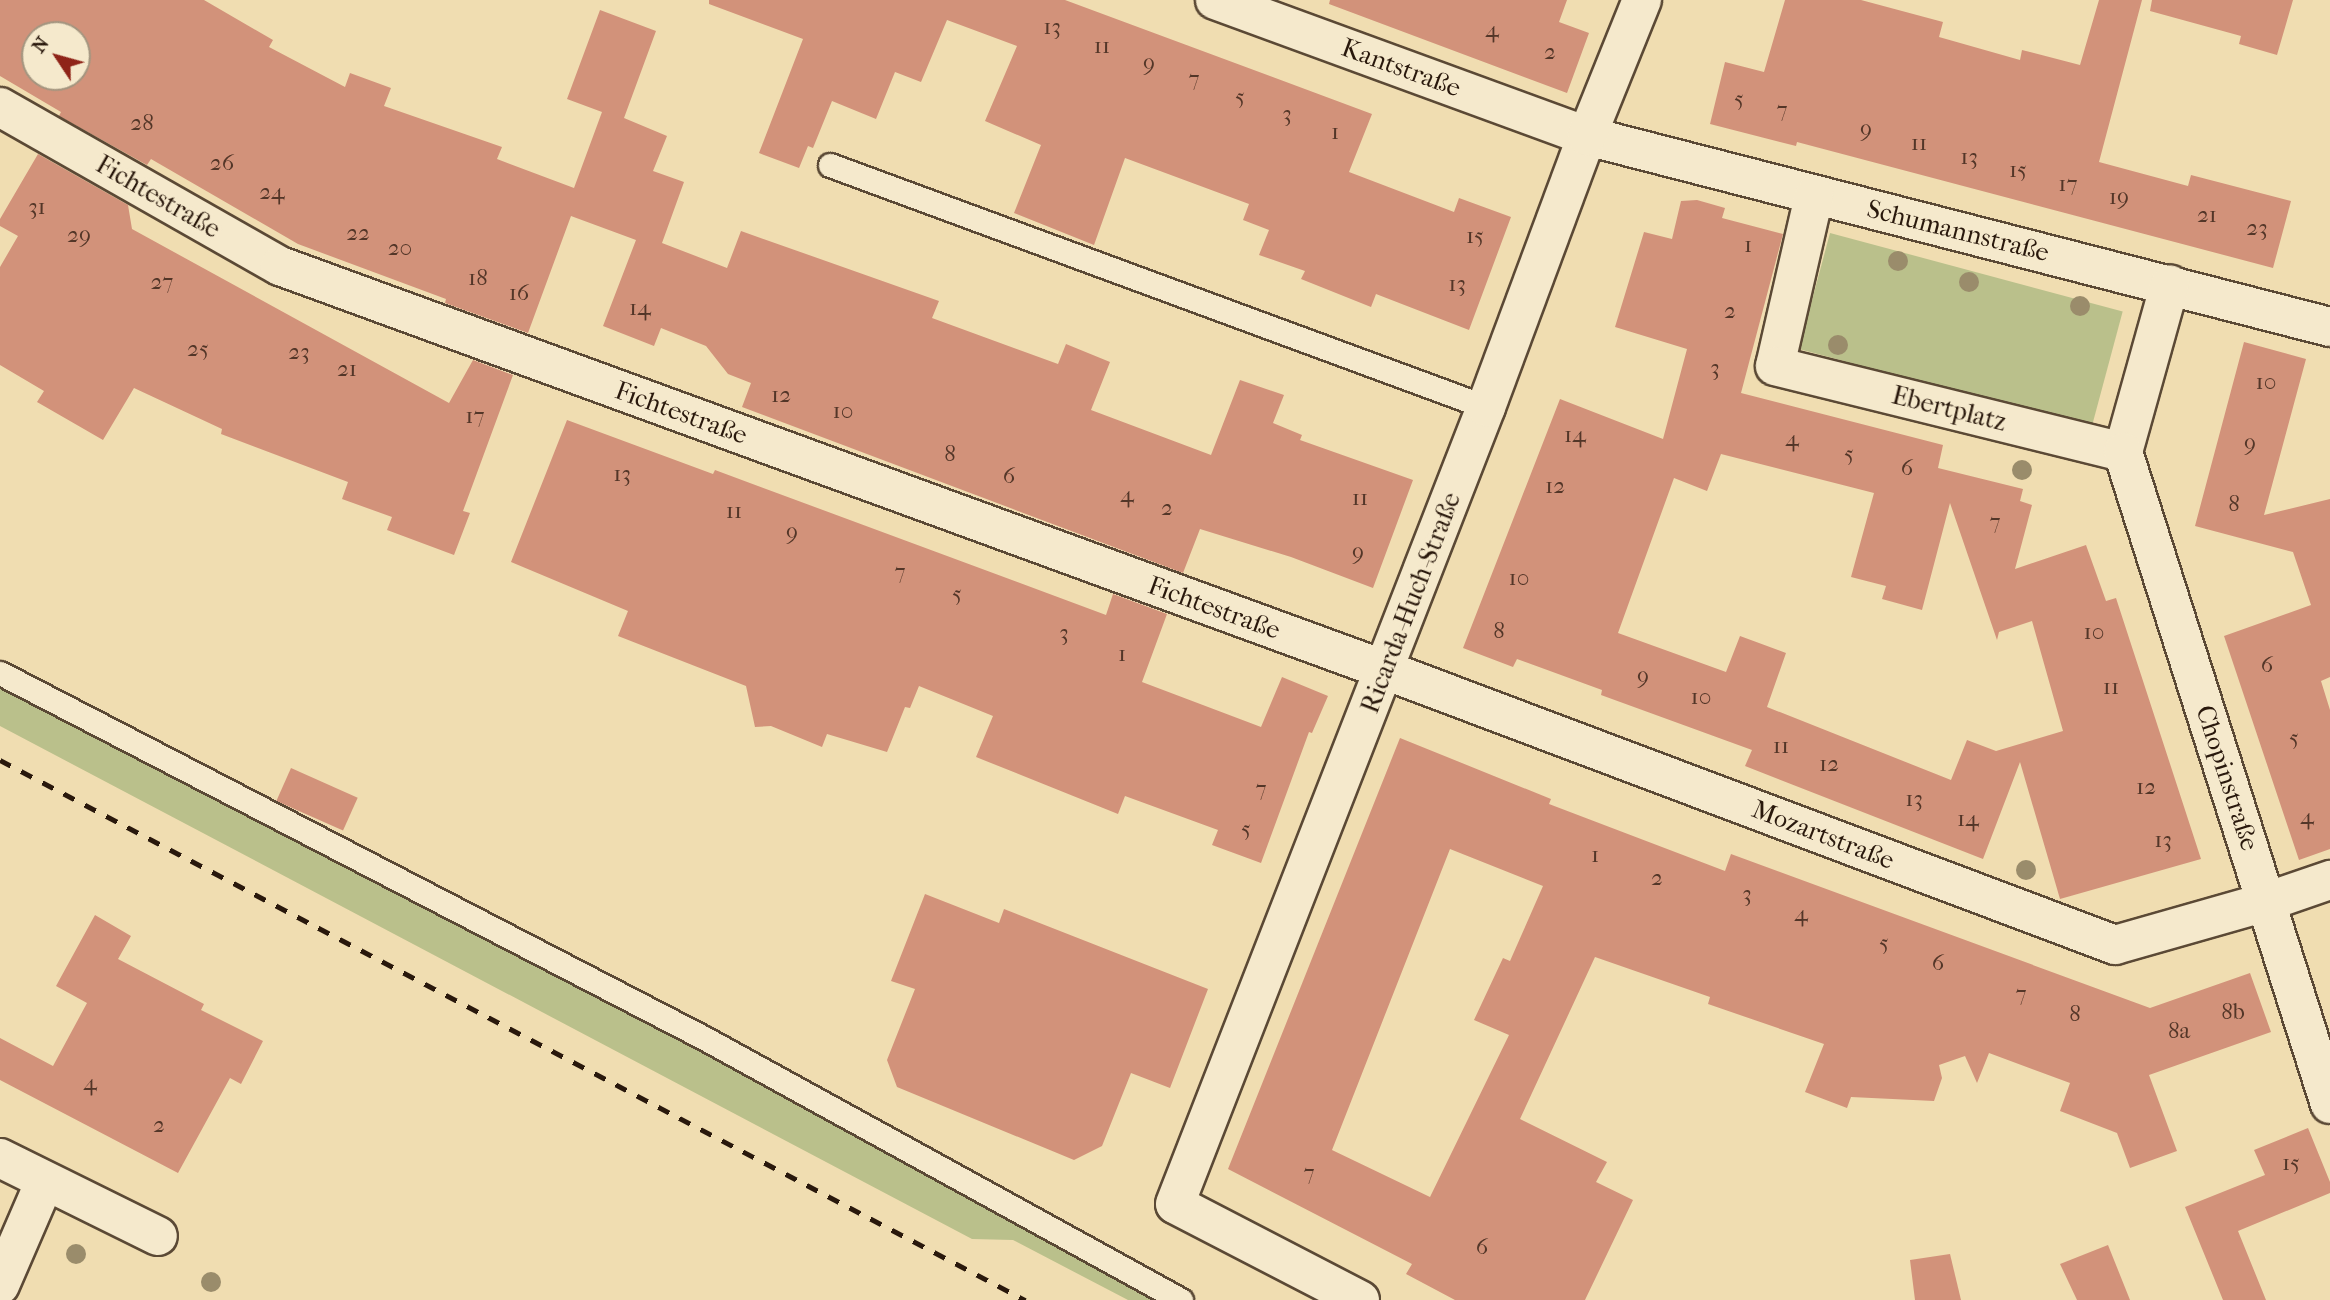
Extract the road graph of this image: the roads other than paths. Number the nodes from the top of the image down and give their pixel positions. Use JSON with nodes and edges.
{"nodes":[{"id":1,"x":1215,"y":0,"type":"edge"},
{"id":2,"x":1642,"y":0,"type":"edge"},
{"id":3,"x":0,"y":107,"type":"edge"},
{"id":4,"x":1587,"y":136,"type":"junction"},
{"id":5,"x":830,"y":165,"type":"dead end"},
{"id":6,"x":1814,"y":196,"type":"junction"},
{"id":7,"x":2170,"y":284,"type":"junction"},
{"id":8,"x":2330,"y":327,"type":"edge"},
{"id":9,"x":1486,"y":407,"type":"junction"},
{"id":10,"x":2123,"y":452,"type":"junction"},
{"id":11,"x":1385,"y":670,"type":"junction"},
{"id":12,"x":0,"y":673,"type":"edge"},
{"id":13,"x":2330,"y":880,"type":"edge"},
{"id":14,"x":2266,"y":902,"type":"junction"},
{"id":15,"x":2330,"y":1104,"type":"edge"},
{"id":16,"x":0,"y":1158,"type":"edge"},
{"id":17,"x":45,"y":1181,"type":"junction"},
{"id":18,"x":158,"y":1236,"type":"dead end"},
{"id":19,"x":0,"y":1285,"type":"edge"},
{"id":20,"x":1181,"y":1300,"type":"edge"},
{"id":21,"x":1360,"y":1300,"type":"edge"}],
"edges":[{"from":1,"to":4,"type":"street","name":"Kantstraße"},
{"from":2,"to":4,"type":"street","name":"Ricarda-Huch-Straße"},
{"from":3,"to":11,"type":"street","name":"Fichtestraße"},
{"from":4,"to":6,"type":"street","name":"Schumannstraße"},
{"from":4,"to":9,"type":"street","name":"Ricarda-Huch-Straße"},
{"from":5,"to":9,"type":"lane"},
{"from":6,"to":7,"type":"street","name":"Schumannstraße"},
{"from":6,"to":10,"type":"street","name":"Ebertplatz"},
{"from":7,"to":8,"type":"street","name":"Schumannstraße"},
{"from":7,"to":10,"type":"street"},
{"from":9,"to":11,"type":"street","name":"Ricarda-Huch-Straße"},
{"from":10,"to":14,"type":"street","name":"Chopinstraße"},
{"from":11,"to":14,"type":"street","name":"Mozartstraße"},
{"from":11,"to":21,"type":"street","name":"Ricarda-Huch-Straße"},
{"from":12,"to":20,"type":"lane"},
{"from":13,"to":14,"type":"street","name":"Mozartstraße"},
{"from":14,"to":15,"type":"street","name":"Chopinstraße"},
{"from":16,"to":17,"type":"street"},
{"from":17,"to":18,"type":"street"},
{"from":17,"to":19,"type":"street"}]}
